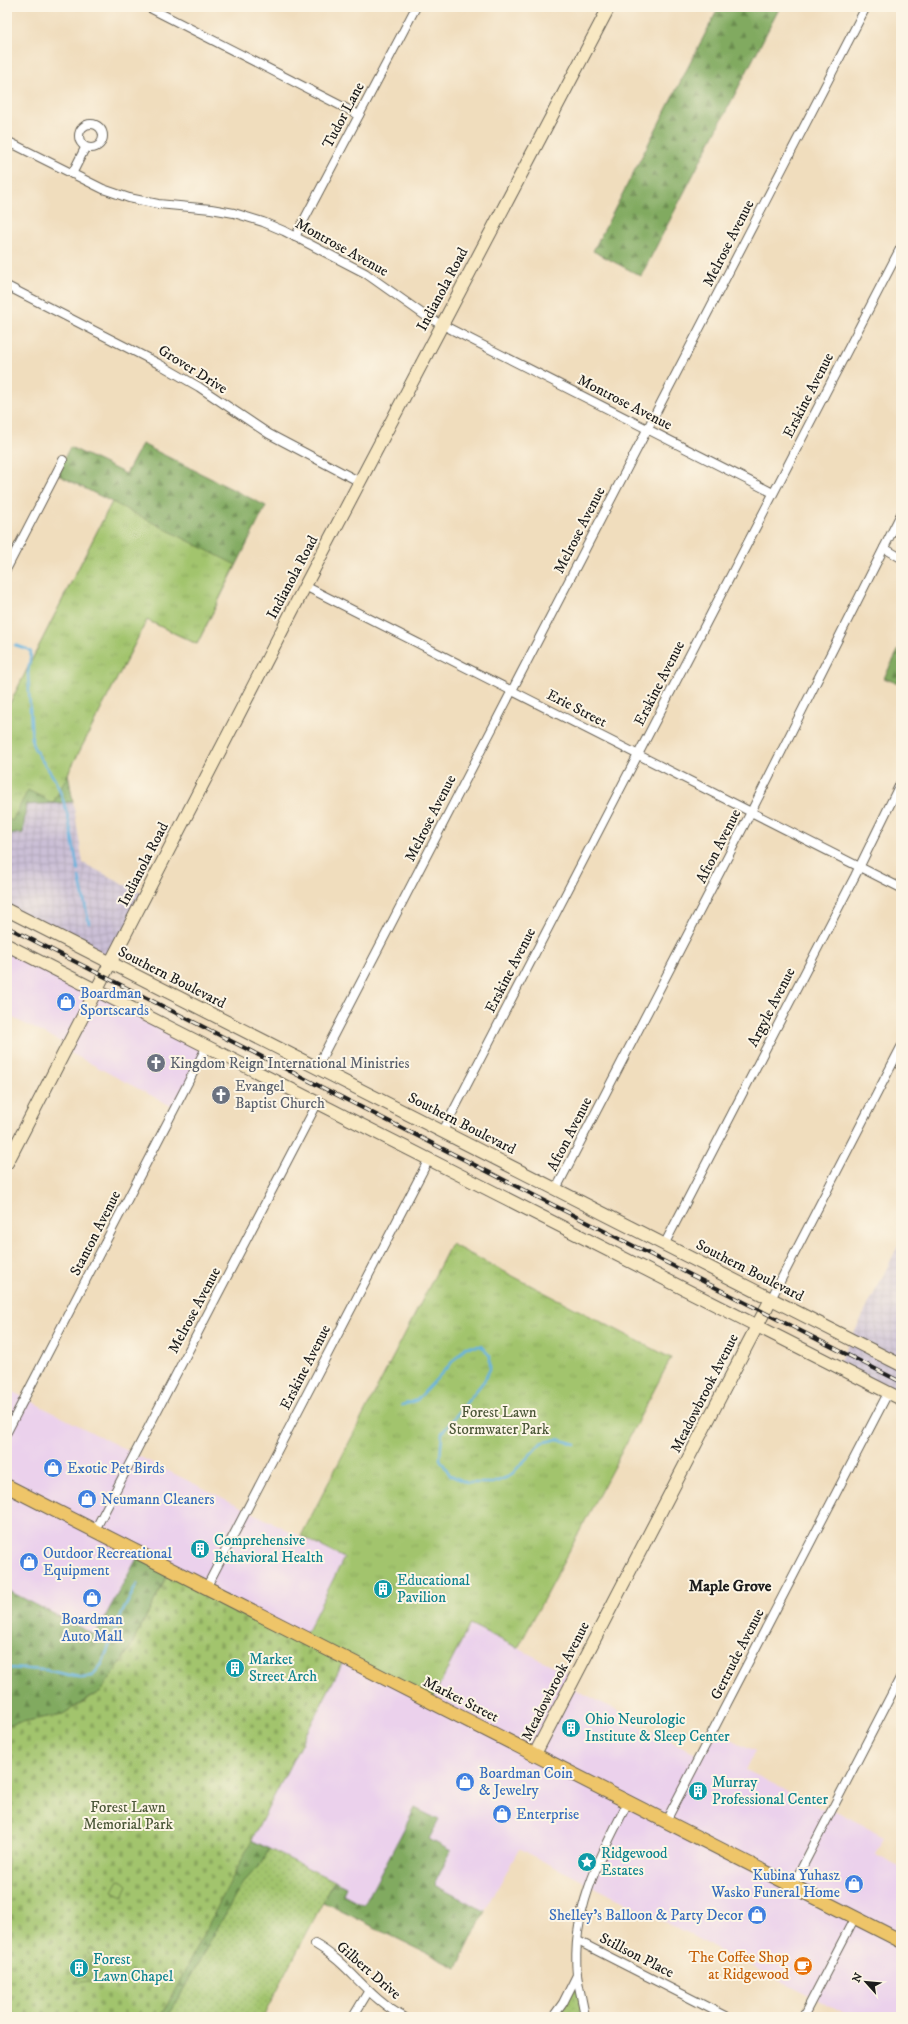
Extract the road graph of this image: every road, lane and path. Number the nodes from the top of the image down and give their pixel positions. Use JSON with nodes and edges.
{"nodes":[{"id":1,"x":148,"y":7,"type":"edge"},
{"id":2,"x":416,"y":7,"type":"edge"},
{"id":3,"x":609,"y":7,"type":"edge"},
{"id":4,"x":866,"y":7,"type":"edge"},
{"id":5,"x":360,"y":115,"type":"junction"},
{"id":6,"x":7,"y":141,"type":"edge"},
{"id":7,"x":85,"y":148,"type":"dead end"},
{"id":8,"x":72,"y":174,"type":"junction"},
{"id":9,"x":295,"y":237,"type":"junction"},
{"id":10,"x":901,"y":247,"type":"edge"},
{"id":11,"x":7,"y":286,"type":"edge"},
{"id":12,"x":442,"y":325,"type":"junction"},
{"id":13,"x":647,"y":428,"type":"junction"},
{"id":14,"x":63,"y":460,"type":"dead end"},
{"id":15,"x":360,"y":482,"type":"junction"},
{"id":16,"x":773,"y":493,"type":"junction"},
{"id":17,"x":901,"y":514,"type":"edge"},
{"id":18,"x":884,"y":548,"type":"junction"},
{"id":19,"x":901,"y":558,"type":"edge"},
{"id":20,"x":7,"y":568,"type":"edge"},
{"id":21,"x":305,"y":586,"type":"junction"},
{"id":22,"x":512,"y":690,"type":"junction"},
{"id":23,"x":638,"y":754,"type":"junction"},
{"id":24,"x":901,"y":782,"type":"edge"},
{"id":25,"x":751,"y":812,"type":"junction"},
{"id":26,"x":860,"y":867,"type":"junction"},
{"id":27,"x":901,"y":888,"type":"edge"},
{"id":28,"x":7,"y":910,"type":"edge"},
{"id":29,"x":7,"y":945,"type":"edge"},
{"id":30,"x":110,"y":963,"type":"junction"},
{"id":31,"x":96,"y":989,"type":"junction"},
{"id":32,"x":207,"y":1046,"type":"junction"},
{"id":33,"x":901,"y":1047,"type":"edge"},
{"id":34,"x":317,"y":1067,"type":"junction"},
{"id":35,"x":318,"y":1102,"type":"junction"},
{"id":36,"x":442,"y":1131,"type":"junction"},
{"id":37,"x":429,"y":1159,"type":"junction"},
{"id":38,"x":7,"y":1163,"type":"edge"},
{"id":39,"x":556,"y":1189,"type":"junction"},
{"id":40,"x":664,"y":1245,"type":"junction"},
{"id":41,"x":771,"y":1299,"type":"junction"},
{"id":42,"x":757,"y":1326,"type":"junction"},
{"id":43,"x":901,"y":1365,"type":"edge"},
{"id":44,"x":888,"y":1393,"type":"junction"},
{"id":45,"x":901,"y":1399,"type":"edge"},
{"id":46,"x":7,"y":1432,"type":"edge"},
{"id":47,"x":7,"y":1486,"type":"edge"},
{"id":48,"x":95,"y":1530,"type":"junction"},
{"id":49,"x":206,"y":1588,"type":"junction"},
{"id":50,"x":901,"y":1676,"type":"edge"},
{"id":51,"x":535,"y":1754,"type":"junction"},
{"id":52,"x":628,"y":1802,"type":"junction"},
{"id":53,"x":666,"y":1821,"type":"junction"},
{"id":54,"x":793,"y":1885,"type":"junction"},
{"id":55,"x":855,"y":1917,"type":"junction"},
{"id":56,"x":900,"y":1938,"type":"edge"},
{"id":57,"x":578,"y":1941,"type":"junction"},
{"id":58,"x":315,"y":1944,"type":"dead end"},
{"id":59,"x":577,"y":1975,"type":"junction"},
{"id":60,"x":368,"y":1992,"type":"junction"},
{"id":61,"x":353,"y":2017,"type":"edge"},
{"id":62,"x":404,"y":2017,"type":"edge"},
{"id":63,"x":554,"y":2017,"type":"edge"},
{"id":64,"x":585,"y":2017,"type":"edge"},
{"id":65,"x":727,"y":2017,"type":"edge"},
{"id":66,"x":803,"y":2017,"type":"edge"}],
"edges":[{"from":1,"to":5,"type":"street"},
{"from":2,"to":5,"type":"street","name":"Tudor Lane"},
{"from":3,"to":12,"type":"street","name":"Indianola Road"},
{"from":4,"to":13,"type":"street","name":"Melrose Avenue"},
{"from":5,"to":9,"type":"street","name":"Tudor Lane"},
{"from":6,"to":8,"type":"street","name":"Montrose Avenue"},
{"from":7,"to":8,"type":"street"},
{"from":8,"to":9,"type":"street","name":"Montrose Avenue"},
{"from":9,"to":12,"type":"street","name":"Montrose Avenue"},
{"from":10,"to":16,"type":"street","name":"Erskine Avenue"},
{"from":11,"to":15,"type":"street","name":"Grover Drive"},
{"from":12,"to":13,"type":"street","name":"Montrose Avenue"},
{"from":12,"to":15,"type":"street","name":"Indianola Road"},
{"from":13,"to":16,"type":"street","name":"Montrose Avenue"},
{"from":13,"to":22,"type":"street","name":"Melrose Avenue"},
{"from":14,"to":20,"type":"street"},
{"from":15,"to":21,"type":"street","name":"Indianola Road"},
{"from":16,"to":23,"type":"street","name":"Erskine Avenue"},
{"from":17,"to":18,"type":"street","name":"Afton Avenue"},
{"from":18,"to":19,"type":"street"},
{"from":18,"to":25,"type":"street","name":"Afton Avenue"},
{"from":21,"to":22,"type":"street","name":"Erie Street"},
{"from":21,"to":30,"type":"street","name":"Indianola Road"},
{"from":22,"to":23,"type":"street","name":"Erie Street"},
{"from":22,"to":34,"type":"street","name":"Melrose Avenue"},
{"from":23,"to":25,"type":"street","name":"Erie Street"},
{"from":23,"to":36,"type":"street","name":"Erskine Avenue"},
{"from":24,"to":26,"type":"street","name":"Argyle Avenue"},
{"from":25,"to":26,"type":"street","name":"Erie Street"},
{"from":25,"to":39,"type":"street","name":"Afton Avenue"},
{"from":26,"to":27,"type":"street","name":"Erie Street"},
{"from":26,"to":40,"type":"street","name":"Argyle Avenue"},
{"from":28,"to":30,"type":"street","name":"Southern Boulevard"},
{"from":29,"to":31,"type":"street"},
{"from":30,"to":31,"type":"street","name":"Indianola Road"},
{"from":30,"to":34,"type":"street","name":"Southern Boulevard"},
{"from":31,"to":32,"type":"street"},
{"from":31,"to":38,"type":"street","name":"Indianola Road"},
{"from":32,"to":35,"type":"street"},
{"from":32,"to":46,"type":"street","name":"Stanton Avenue"},
{"from":33,"to":41,"type":"street","name":"Meadowbrook Avenue"},
{"from":34,"to":36,"type":"street","name":"Southern Boulevard"},
{"from":35,"to":37,"type":"street"},
{"from":35,"to":48,"type":"street","name":"Melrose Avenue"},
{"from":36,"to":39,"type":"street","name":"Southern Boulevard"},
{"from":37,"to":42,"type":"street"},
{"from":37,"to":49,"type":"street","name":"Erskine Avenue"},
{"from":39,"to":40,"type":"street","name":"Southern Boulevard"},
{"from":40,"to":41,"type":"street","name":"Southern Boulevard"},
{"from":41,"to":42,"type":"street","name":"Meadowbrook Avenue"},
{"from":41,"to":43,"type":"street","name":"Southern Boulevard"},
{"from":42,"to":44,"type":"street"},
{"from":42,"to":51,"type":"street","name":"Meadowbrook Avenue"},
{"from":44,"to":45,"type":"street"},
{"from":44,"to":53,"type":"street","name":"Gertrude Avenue"},
{"from":47,"to":48,"type":"main road","name":"Market Street"},
{"from":48,"to":49,"type":"main road","name":"Market Street"},
{"from":49,"to":51,"type":"main road","name":"Market Street"},
{"from":50,"to":54,"type":"street"},
{"from":51,"to":52,"type":"main road","name":"Market Street"},
{"from":52,"to":53,"type":"main road","name":"Market Street"},
{"from":52,"to":57,"type":"street"},
{"from":53,"to":54,"type":"main road","name":"Market Street"},
{"from":54,"to":55,"type":"main road","name":"Market Street"},
{"from":55,"to":56,"type":"main road","name":"Market Street"},
{"from":55,"to":66,"type":"street"},
{"from":57,"to":59,"type":"street"},
{"from":57,"to":65,"type":"street","name":"Stillson Place"},
{"from":58,"to":60,"type":"street","name":"Gilbert Drive"},
{"from":59,"to":63,"type":"street"},
{"from":59,"to":64,"type":"street"},
{"from":60,"to":61,"type":"street"},
{"from":60,"to":62,"type":"street","name":"Gilbert Drive"}]}
